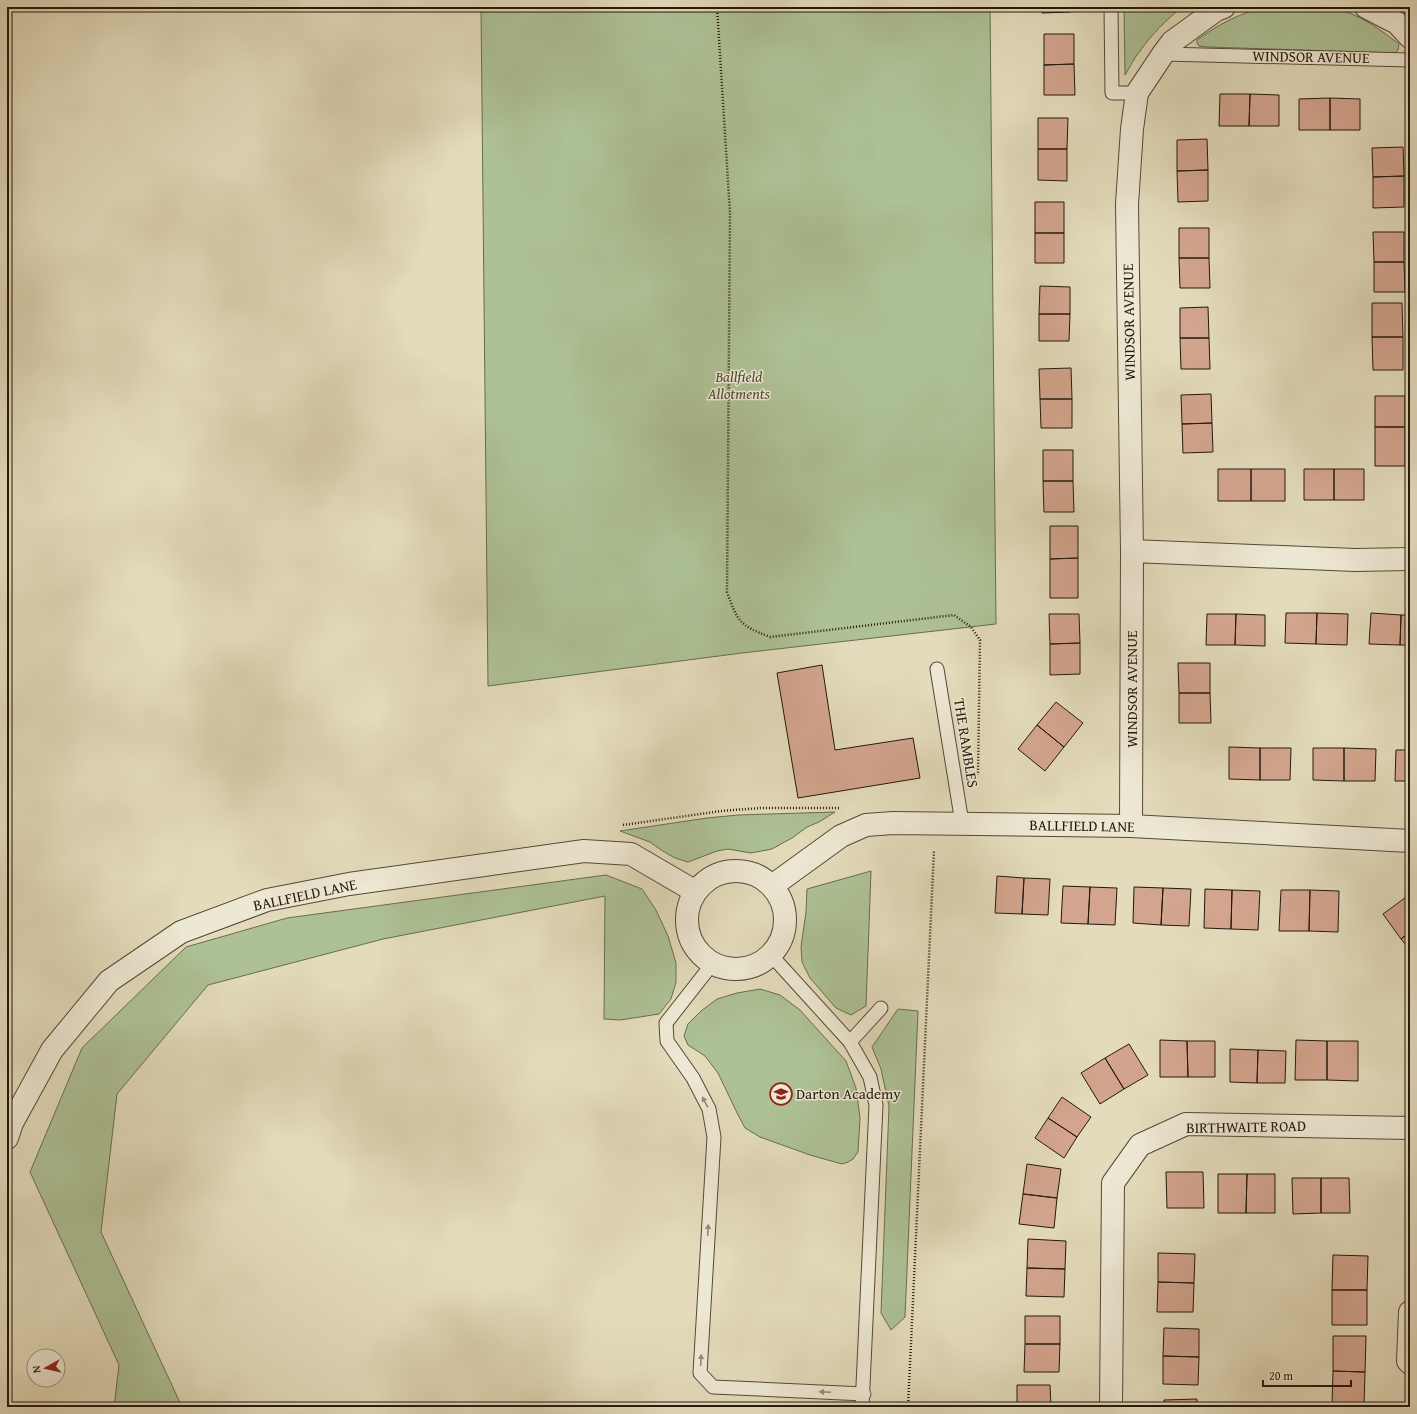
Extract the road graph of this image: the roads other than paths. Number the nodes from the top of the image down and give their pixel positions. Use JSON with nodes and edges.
{"nodes":[{"id":1,"x":1111,"y":7,"type":"edge"},
{"id":2,"x":1224,"y":7,"type":"edge"},
{"id":3,"x":1366,"y":7,"type":"edge"},
{"id":4,"x":1410,"y":37,"type":"edge"},
{"id":5,"x":1163,"y":54,"type":"junction"},
{"id":6,"x":1410,"y":60,"type":"edge"},
{"id":7,"x":1137,"y":93,"type":"junction"},
{"id":8,"x":1132,"y":551,"type":"junction"},
{"id":9,"x":1410,"y":559,"type":"edge"},
{"id":10,"x":938,"y":668,"type":"dead end"},
{"id":11,"x":962,"y":823,"type":"junction"},
{"id":12,"x":1131,"y":826,"type":"junction"},
{"id":13,"x":1410,"y":841,"type":"edge"},
{"id":14,"x":772,"y":886,"type":"junction"},
{"id":15,"x":696,"y":892,"type":"junction"},
{"id":16,"x":771,"y":955,"type":"junction"},
{"id":17,"x":713,"y":963,"type":"junction"},
{"id":18,"x":881,"y":1008,"type":"dead end"},
{"id":19,"x":850,"y":1042,"type":"junction"},
{"id":20,"x":1410,"y":1128,"type":"edge"},
{"id":21,"x":7,"y":1138,"type":"edge"},
{"id":22,"x":1410,"y":1312,"type":"edge"},
{"id":23,"x":1410,"y":1363,"type":"edge"},
{"id":24,"x":863,"y":1401,"type":"edge"},
{"id":25,"x":1111,"y":1407,"type":"edge"}],
"edges":[{"from":1,"to":7,"type":"lane"},
{"from":2,"to":5,"type":"street","name":"WINDSOR AVENUE"},
{"from":3,"to":4,"type":"street"},
{"from":5,"to":6,"type":"lane","name":"WINDSOR AVENUE"},
{"from":5,"to":7,"type":"street","name":"WINDSOR AVENUE"},
{"from":7,"to":8,"type":"street","name":"WINDSOR AVENUE"},
{"from":8,"to":9,"type":"street"},
{"from":8,"to":12,"type":"street","name":"WINDSOR AVENUE"},
{"from":10,"to":11,"type":"lane","name":"THE RAMBLES"},
{"from":11,"to":12,"type":"street","name":"BALLFIELD LANE"},
{"from":11,"to":14,"type":"street","name":"BALLFIELD LANE"},
{"from":12,"to":13,"type":"street","name":"BALLFIELD LANE"},
{"from":14,"to":15,"type":"street"},
{"from":14,"to":16,"type":"street"},
{"from":15,"to":17,"type":"street"},
{"from":15,"to":21,"type":"street","name":"BALLFIELD LANE"},
{"from":16,"to":17,"type":"street"},
{"from":16,"to":19,"type":"lane"},
{"from":24,"to":17,"type":"lane","one_way":true},
{"from":18,"to":19,"type":"lane"},
{"from":19,"to":24,"type":"lane"},
{"from":20,"to":25,"type":"street","name":"BIRTHWAITE ROAD"},
{"from":22,"to":23,"type":"street"}]}
